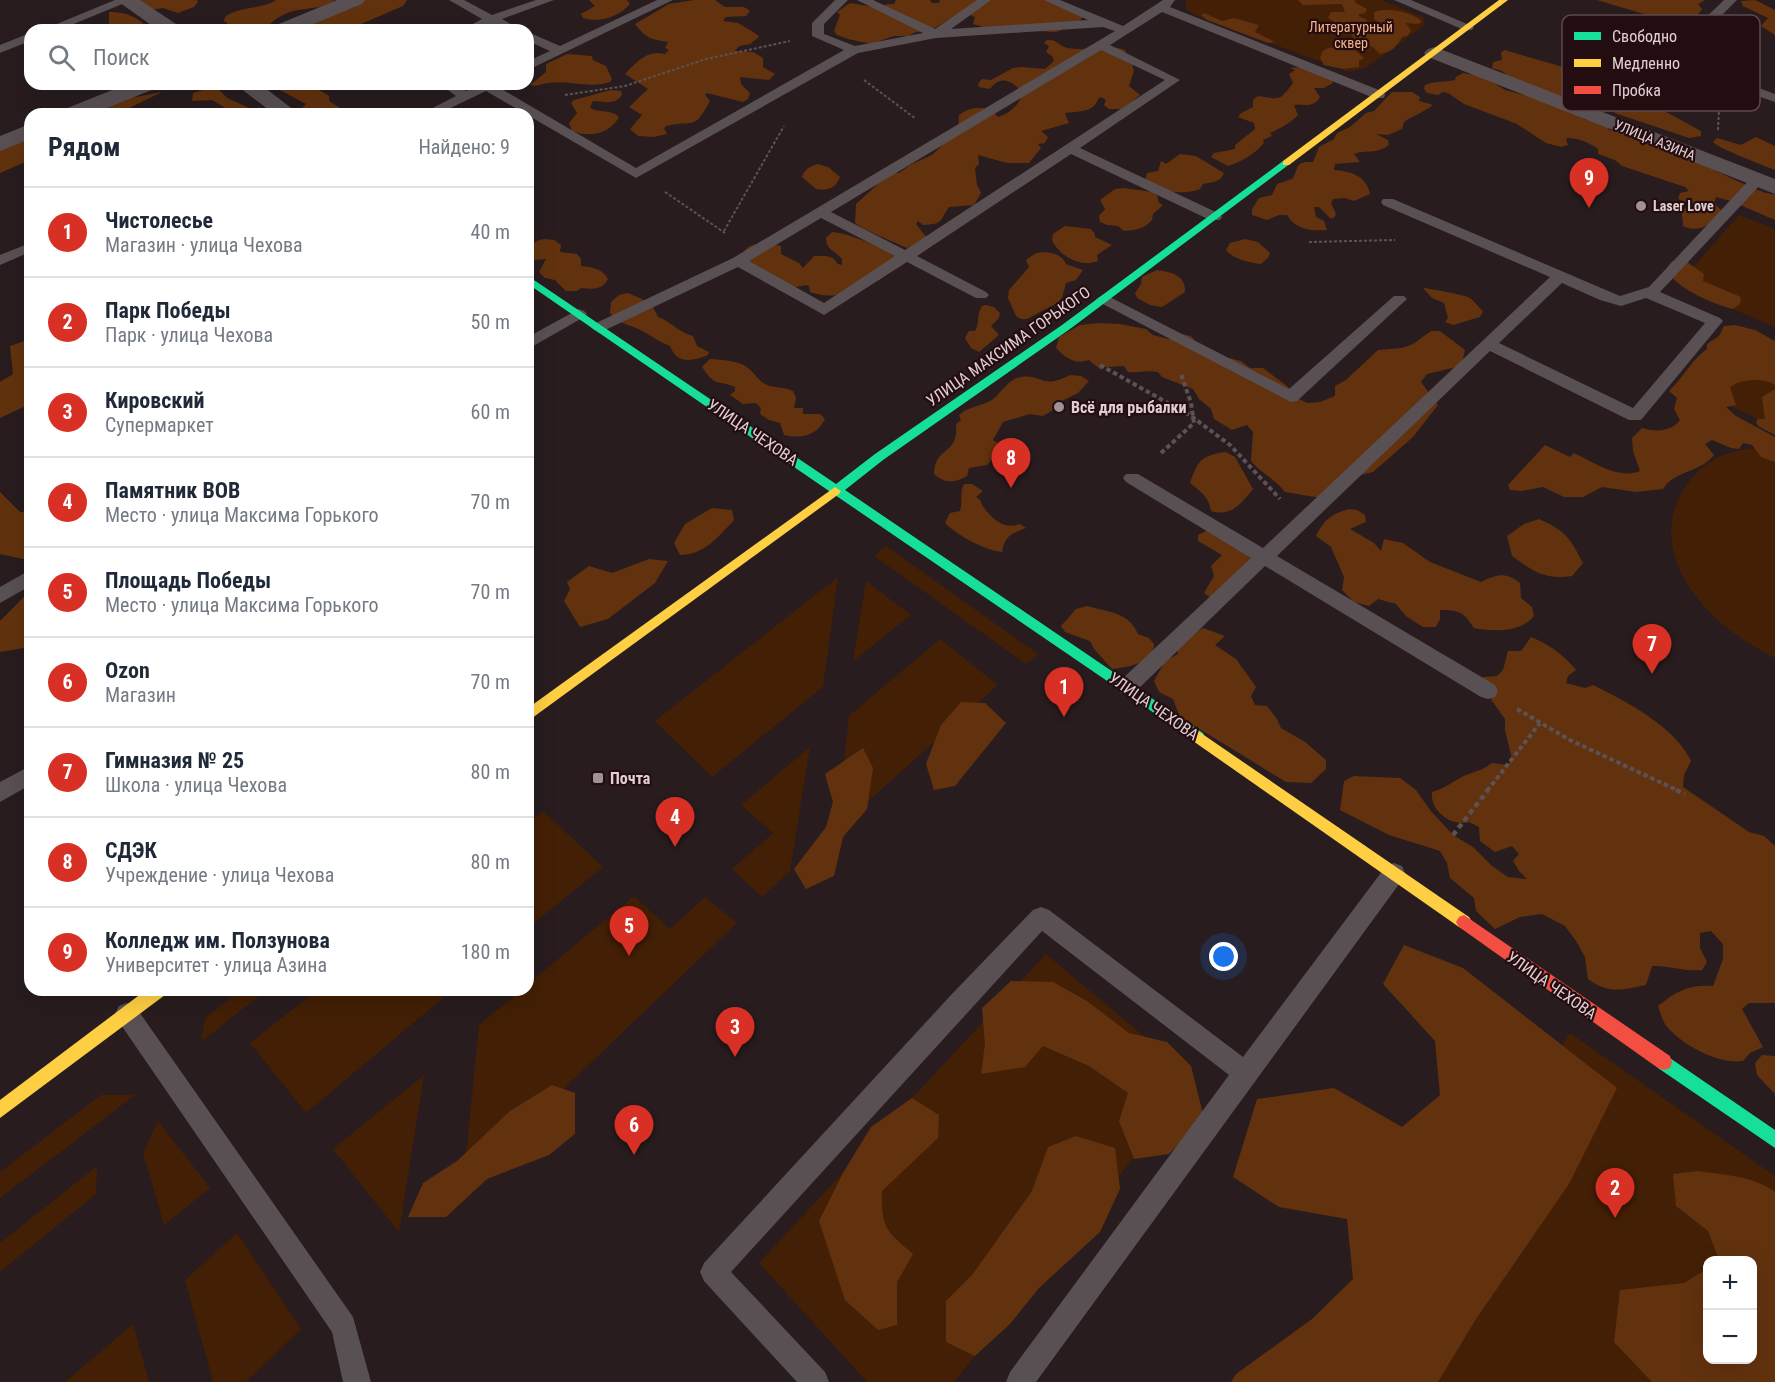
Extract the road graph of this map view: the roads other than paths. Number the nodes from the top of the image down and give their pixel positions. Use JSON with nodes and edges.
{"nodes":[{"id":1,"x":126,"y":0,"type":"edge"},
{"id":2,"x":354,"y":0,"type":"edge"},
{"id":3,"x":455,"y":0,"type":"edge"},
{"id":4,"x":548,"y":0,"type":"edge"},
{"id":5,"x":667,"y":0,"type":"edge"},
{"id":6,"x":842,"y":0,"type":"edge"},
{"id":7,"x":864,"y":0,"type":"edge"},
{"id":8,"x":985,"y":0,"type":"edge"},
{"id":9,"x":1050,"y":0,"type":"edge"},
{"id":10,"x":1172,"y":0,"type":"edge"},
{"id":11,"x":1400,"y":0,"type":"edge"},
{"id":12,"x":1504,"y":0,"type":"edge"},
{"id":13,"x":1731,"y":0,"type":"edge"},
{"id":14,"x":1160,"y":8,"type":"junction"},
{"id":15,"x":1716,"y":15,"type":"edge"},
{"id":16,"x":491,"y":19,"type":"junction"},
{"id":17,"x":1104,"y":23,"type":"junction"},
{"id":18,"x":64,"y":24,"type":"edge"},
{"id":19,"x":163,"y":24,"type":"edge"},
{"id":20,"x":296,"y":24,"type":"edge"},
{"id":21,"x":481,"y":24,"type":"edge"},
{"id":22,"x":502,"y":24,"type":"edge"},
{"id":23,"x":1468,"y":27,"type":"junction"},
{"id":24,"x":1124,"y":31,"type":"junction"},
{"id":25,"x":936,"y":34,"type":"junction"},
{"id":26,"x":24,"y":39,"type":"edge"},
{"id":27,"x":534,"y":39,"type":"edge"},
{"id":28,"x":1101,"y":45,"type":"junction"},
{"id":29,"x":0,"y":49,"type":"edge"},
{"id":30,"x":854,"y":50,"type":"junction"},
{"id":31,"x":561,"y":51,"type":"junction"},
{"id":32,"x":1435,"y":53,"type":"junction"},
{"id":33,"x":534,"y":63,"type":"edge"},
{"id":34,"x":131,"y":90,"type":"edge"},
{"id":35,"x":254,"y":90,"type":"edge"},
{"id":36,"x":456,"y":90,"type":"edge"},
{"id":37,"x":478,"y":90,"type":"edge"},
{"id":38,"x":496,"y":90,"type":"edge"},
{"id":39,"x":1760,"y":93,"type":"edge"},
{"id":40,"x":1379,"y":95,"type":"junction"},
{"id":41,"x":465,"y":96,"type":"junction"},
{"id":42,"x":1775,"y":98,"type":"edge"},
{"id":43,"x":1562,"y":103,"type":"edge"},
{"id":44,"x":88,"y":108,"type":"edge"},
{"id":45,"x":280,"y":108,"type":"edge"},
{"id":46,"x":440,"y":108,"type":"edge"},
{"id":47,"x":524,"y":108,"type":"edge"},
{"id":48,"x":1582,"y":111,"type":"edge"},
{"id":49,"x":534,"y":114,"type":"edge"},
{"id":50,"x":24,"y":134,"type":"edge"},
{"id":51,"x":0,"y":144,"type":"edge"},
{"id":52,"x":1070,"y":148,"type":"junction"},
{"id":53,"x":1766,"y":184,"type":"edge"},
{"id":54,"x":1388,"y":202,"type":"dead end"},
{"id":55,"x":821,"y":212,"type":"junction"},
{"id":56,"x":1215,"y":217,"type":"junction"},
{"id":57,"x":24,"y":250,"type":"edge"},
{"id":58,"x":907,"y":255,"type":"junction"},
{"id":59,"x":0,"y":260,"type":"edge"},
{"id":60,"x":738,"y":261,"type":"junction"},
{"id":61,"x":1560,"y":276,"type":"junction"},
{"id":62,"x":534,"y":283,"type":"edge"},
{"id":63,"x":1648,"y":293,"type":"junction"},
{"id":64,"x":981,"y":295,"type":"dead end"},
{"id":65,"x":1104,"y":299,"type":"junction"},
{"id":66,"x":1399,"y":299,"type":"dead end"},
{"id":67,"x":579,"y":314,"type":"junction"},
{"id":68,"x":599,"y":328,"type":"junction"},
{"id":69,"x":534,"y":340,"type":"edge"},
{"id":70,"x":1488,"y":344,"type":"junction"},
{"id":71,"x":1132,"y":478,"type":"dead end"},
{"id":72,"x":839,"y":488,"type":"junction"},
{"id":73,"x":1263,"y":556,"type":"junction"},
{"id":74,"x":24,"y":581,"type":"edge"},
{"id":75,"x":0,"y":596,"type":"edge"},
{"id":76,"x":1127,"y":687,"type":"junction"},
{"id":77,"x":1488,"y":691,"type":"road end"},
{"id":78,"x":534,"y":712,"type":"edge"},
{"id":79,"x":24,"y":779,"type":"edge"},
{"id":80,"x":0,"y":794,"type":"edge"},
{"id":81,"x":1394,"y":873,"type":"junction"},
{"id":82,"x":151,"y":996,"type":"edge"},
{"id":83,"x":127,"y":1014,"type":"junction"},
{"id":84,"x":1245,"y":1073,"type":"junction"},
{"id":85,"x":0,"y":1110,"type":"edge"},
{"id":86,"x":1775,"y":1140,"type":"edge"},
{"id":87,"x":357,"y":1382,"type":"edge"},
{"id":88,"x":815,"y":1382,"type":"edge"},
{"id":89,"x":1020,"y":1382,"type":"edge"}],
"edges":[{"from":1,"to":18,"type":"lane"},
{"from":1,"to":19,"type":"street"},
{"from":2,"to":20,"type":"street"},
{"from":3,"to":16,"type":"lane"},
{"from":4,"to":16,"type":"lane"},
{"from":5,"to":31,"type":"lane"},
{"from":6,"to":30,"type":"lane"},
{"from":7,"to":25,"type":"lane"},
{"from":8,"to":25,"type":"lane"},
{"from":9,"to":17,"type":"lane"},
{"from":10,"to":14,"type":"lane"},
{"from":11,"to":23,"type":"lane"},
{"from":12,"to":23,"type":"main road","name":"УЛИЦА МАКСИМА ГОРЬКОГО"},
{"from":13,"to":15,"type":"lane"},
{"from":14,"to":24,"type":"lane"},
{"from":14,"to":40,"type":"lane"},
{"from":16,"to":21,"type":"lane"},
{"from":16,"to":22,"type":"lane"},
{"from":17,"to":24,"type":"lane"},
{"from":17,"to":25,"type":"lane"},
{"from":23,"to":32,"type":"main road","name":"УЛИЦА МАКСИМА ГОРЬКОГО"},
{"from":24,"to":28,"type":"lane"},
{"from":25,"to":30,"type":"lane"},
{"from":26,"to":29,"type":"lane"},
{"from":27,"to":31,"type":"lane"},
{"from":28,"to":52,"type":"lane"},
{"from":28,"to":55,"type":"lane"},
{"from":30,"to":49,"type":"lane"},
{"from":31,"to":33,"type":"lane"},
{"from":32,"to":40,"type":"main road","name":"УЛИЦА МАКСИМА ГОРЬКОГО"},
{"from":32,"to":43,"type":"street","name":"УЛИЦА АЗИНА"},
{"from":34,"to":44,"type":"street"},
{"from":35,"to":45,"type":"street"},
{"from":36,"to":41,"type":"lane"},
{"from":37,"to":41,"type":"lane"},
{"from":38,"to":47,"type":"lane"},
{"from":39,"to":42,"type":"lane"},
{"from":40,"to":56,"type":"main road","name":"УЛИЦА МАКСИМА ГОРЬКОГО"},
{"from":41,"to":46,"type":"lane"},
{"from":48,"to":53,"type":"street","name":"УЛИЦА АЗИНА"},
{"from":50,"to":51,"type":"street"},
{"from":52,"to":56,"type":"lane"},
{"from":52,"to":58,"type":"lane"},
{"from":53,"to":63,"type":"lane"},
{"from":54,"to":61,"type":"lane"},
{"from":55,"to":58,"type":"lane"},
{"from":55,"to":60,"type":"lane"},
{"from":56,"to":65,"type":"main road","name":"УЛИЦА МАКСИМА ГОРЬКОГО"},
{"from":57,"to":59,"type":"lane"},
{"from":58,"to":60,"type":"lane"},
{"from":58,"to":64,"type":"lane"},
{"from":60,"to":68,"type":"lane"},
{"from":61,"to":63,"type":"lane"},
{"from":61,"to":70,"type":"lane"},
{"from":62,"to":67,"type":"main road","name":"УЛИЦА ЧЕХОВА"},
{"from":63,"to":70,"type":"lane"},
{"from":65,"to":66,"type":"lane"},
{"from":65,"to":72,"type":"main road","name":"УЛИЦА МАКСИМА ГОРЬКОГО"},
{"from":67,"to":68,"type":"main road","name":"УЛИЦА ЧЕХОВА"},
{"from":67,"to":69,"type":"lane"},
{"from":68,"to":72,"type":"main road","name":"УЛИЦА ЧЕХОВА"},
{"from":70,"to":73,"type":"lane"},
{"from":71,"to":73,"type":"lane"},
{"from":72,"to":76,"type":"main road","name":"УЛИЦА ЧЕХОВА"},
{"from":72,"to":78,"type":"main road","name":"УЛИЦА МАКСИМА ГОРЬКОГО"},
{"from":73,"to":76,"type":"lane"},
{"from":73,"to":77,"type":"lane"},
{"from":74,"to":75,"type":"lane"},
{"from":76,"to":81,"type":"main road","name":"УЛИЦА ЧЕХОВА"},
{"from":79,"to":80,"type":"lane"},
{"from":81,"to":84,"type":"lane"},
{"from":81,"to":86,"type":"main road","name":"УЛИЦА ЧЕХОВА"},
{"from":82,"to":83,"type":"main road"},
{"from":83,"to":85,"type":"main road"},
{"from":83,"to":87,"type":"lane"},
{"from":84,"to":88,"type":"lane"},
{"from":84,"to":89,"type":"lane"}]}
